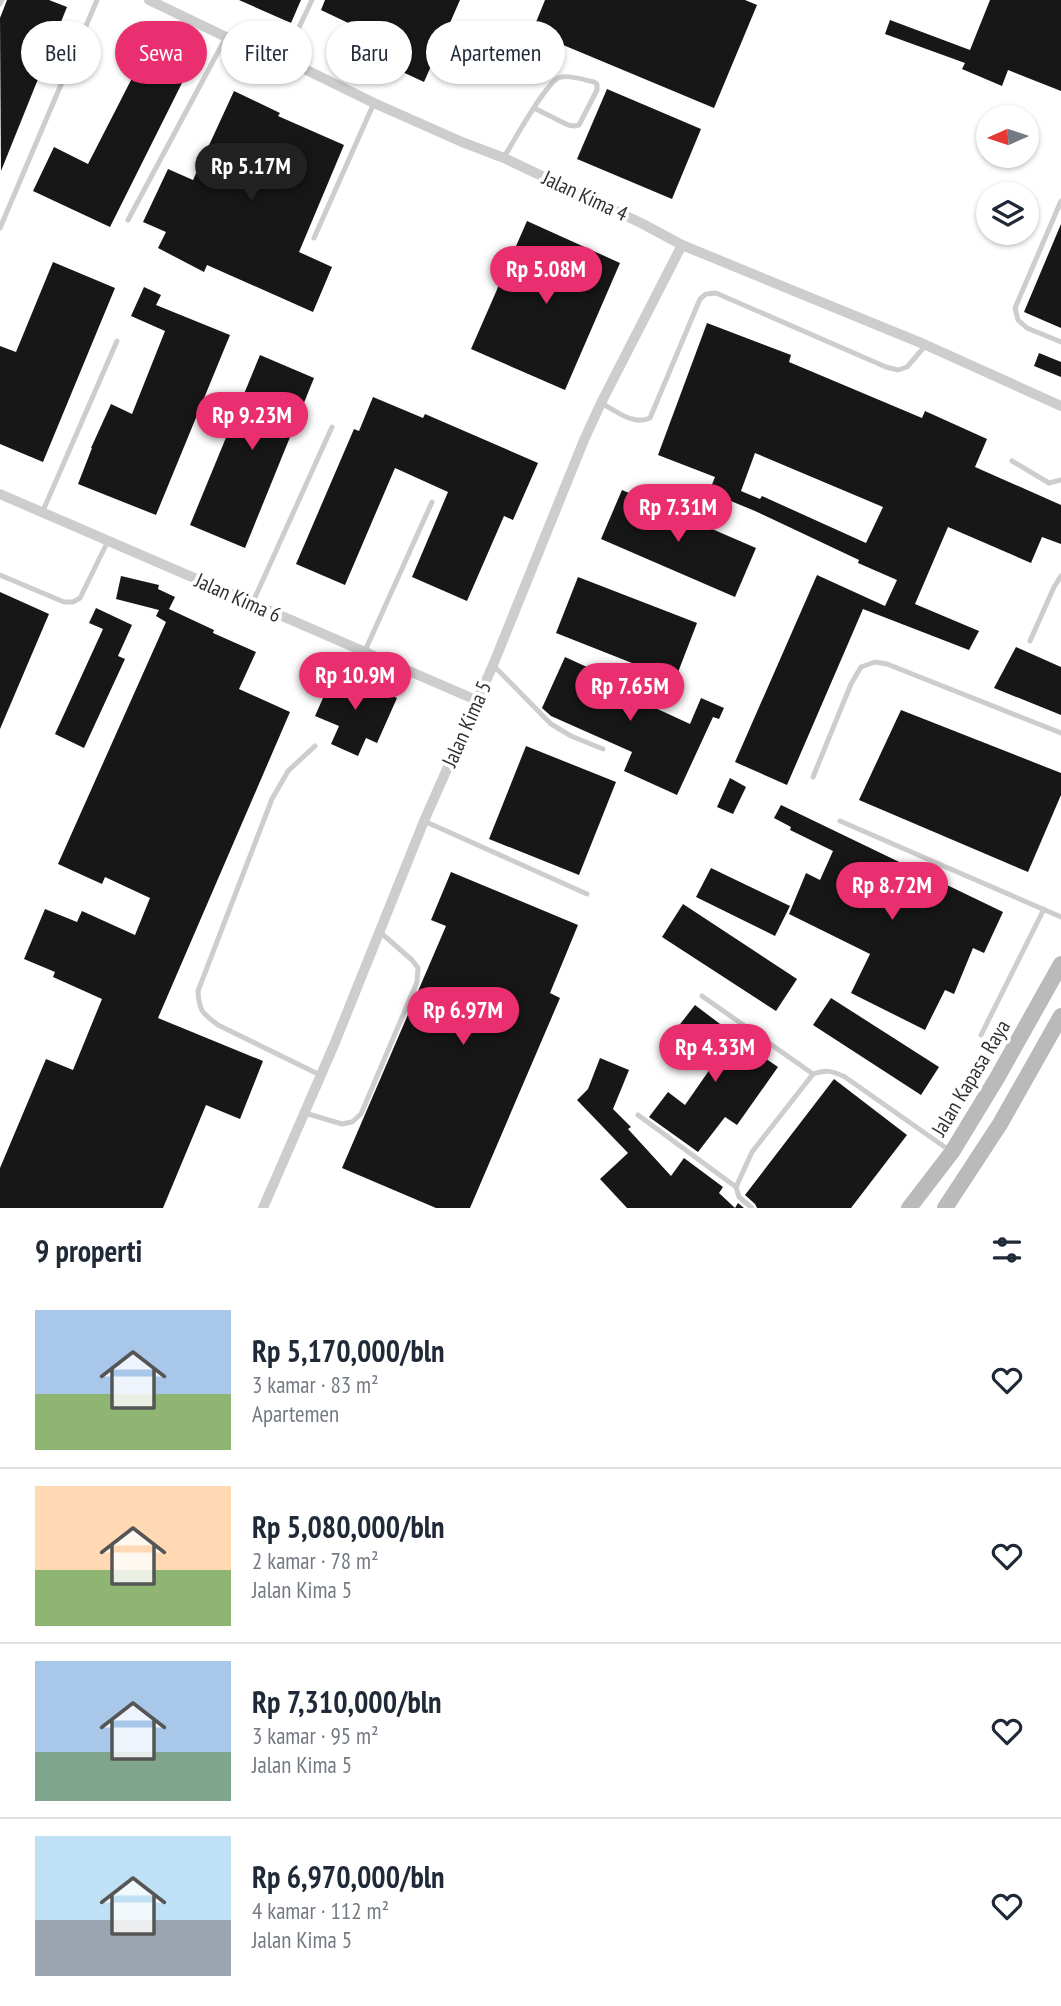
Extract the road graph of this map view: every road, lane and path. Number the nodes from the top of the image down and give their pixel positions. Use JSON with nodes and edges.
{"nodes":[{"id":1,"x":97,"y":0,"type":"edge"},
{"id":2,"x":149,"y":0,"type":"edge"},
{"id":3,"x":312,"y":0,"type":"edge"},
{"id":4,"x":302,"y":21,"type":"edge"},
{"id":5,"x":221,"y":35,"type":"edge"},
{"id":6,"x":221,"y":46,"type":"edge"},
{"id":7,"x":312,"y":73,"type":"edge"},
{"id":8,"x":374,"y":103,"type":"junction"},
{"id":9,"x":534,"y":108,"type":"junction"},
{"id":10,"x":504,"y":158,"type":"junction"},
{"id":11,"x":1061,"y":201,"type":"edge"},
{"id":12,"x":128,"y":220,"type":"dead end"},
{"id":13,"x":0,"y":228,"type":"edge"},
{"id":14,"x":314,"y":238,"type":"dead end"},
{"id":15,"x":682,"y":245,"type":"junction"},
{"id":16,"x":117,"y":341,"type":"dead end"},
{"id":17,"x":1061,"y":342,"type":"edge"},
{"id":18,"x":926,"y":345,"type":"junction"},
{"id":19,"x":600,"y":403,"type":"junction"},
{"id":20,"x":1061,"y":406,"type":"edge"},
{"id":21,"x":332,"y":427,"type":"dead end"},
{"id":22,"x":1012,"y":461,"type":"dead end"},
{"id":23,"x":1061,"y":480,"type":"edge"},
{"id":24,"x":0,"y":494,"type":"edge"},
{"id":25,"x":432,"y":502,"type":"dead end"},
{"id":26,"x":42,"y":513,"type":"junction"},
{"id":27,"x":108,"y":541,"type":"junction"},
{"id":28,"x":0,"y":575,"type":"edge"},
{"id":29,"x":1061,"y":576,"type":"edge"},
{"id":30,"x":252,"y":604,"type":"junction"},
{"id":31,"x":1030,"y":641,"type":"dead end"},
{"id":32,"x":364,"y":653,"type":"junction"},
{"id":33,"x":493,"y":665,"type":"junction"},
{"id":34,"x":476,"y":700,"type":"junction"},
{"id":35,"x":1061,"y":733,"type":"edge"},
{"id":36,"x":315,"y":746,"type":"dead end"},
{"id":37,"x":603,"y":749,"type":"dead end"},
{"id":38,"x":813,"y":777,"type":"dead end"},
{"id":39,"x":424,"y":821,"type":"junction"},
{"id":40,"x":840,"y":821,"type":"dead end"},
{"id":41,"x":587,"y":894,"type":"dead end"},
{"id":42,"x":1044,"y":909,"type":"junction"},
{"id":43,"x":1061,"y":917,"type":"edge"},
{"id":44,"x":379,"y":931,"type":"junction"},
{"id":45,"x":1061,"y":964,"type":"edge"},
{"id":46,"x":702,"y":996,"type":"dead end"},
{"id":47,"x":1061,"y":1016,"type":"edge"},
{"id":48,"x":981,"y":1035,"type":"dead end"},
{"id":49,"x":813,"y":1074,"type":"junction"},
{"id":50,"x":320,"y":1075,"type":"junction"},
{"id":51,"x":305,"y":1113,"type":"junction"},
{"id":52,"x":638,"y":1115,"type":"dead end"},
{"id":53,"x":952,"y":1152,"type":"junction"},
{"id":54,"x":736,"y":1187,"type":"junction"},
{"id":55,"x":263,"y":1208,"type":"edge"},
{"id":56,"x":752,"y":1208,"type":"edge"},
{"id":57,"x":909,"y":1208,"type":"edge"},
{"id":58,"x":945,"y":1208,"type":"edge"}],
"edges":[{"from":1,"to":13,"type":"lane"},
{"from":2,"to":5,"type":"street","name":"Jalan Kima 4"},
{"from":3,"to":4,"type":"lane"},
{"from":6,"to":12,"type":"lane"},
{"from":7,"to":8,"type":"street","name":"Jalan Kima 4"},
{"from":8,"to":10,"type":"street","name":"Jalan Kima 4"},
{"from":8,"to":14,"type":"lane"},
{"from":9,"to":9,"type":"lane"},
{"from":9,"to":10,"type":"lane"},
{"from":10,"to":15,"type":"street","name":"Jalan Kima 4"},
{"from":11,"to":17,"type":"lane"},
{"from":15,"to":18,"type":"street","name":"Jalan Kima 4"},
{"from":15,"to":19,"type":"street","name":"Jalan Kima 5"},
{"from":16,"to":26,"type":"lane"},
{"from":18,"to":19,"type":"lane"},
{"from":18,"to":20,"type":"street","name":"Jalan Kima 4"},
{"from":19,"to":33,"type":"street","name":"Jalan Kima 5"},
{"from":21,"to":30,"type":"lane"},
{"from":22,"to":23,"type":"lane"},
{"from":24,"to":26,"type":"street","name":"Jalan Kima 6"},
{"from":25,"to":32,"type":"lane"},
{"from":26,"to":27,"type":"street","name":"Jalan Kima 6"},
{"from":27,"to":28,"type":"lane"},
{"from":27,"to":30,"type":"street","name":"Jalan Kima 6"},
{"from":29,"to":31,"type":"lane"},
{"from":30,"to":32,"type":"street","name":"Jalan Kima 6"},
{"from":32,"to":34,"type":"street","name":"Jalan Kima 6"},
{"from":33,"to":34,"type":"street","name":"Jalan Kima 5"},
{"from":33,"to":37,"type":"lane"},
{"from":34,"to":39,"type":"street","name":"Jalan Kima 5"},
{"from":35,"to":38,"type":"lane"},
{"from":36,"to":50,"type":"lane"},
{"from":39,"to":41,"type":"lane"},
{"from":39,"to":44,"type":"street","name":"Jalan Kima 5"},
{"from":40,"to":42,"type":"lane"},
{"from":42,"to":43,"type":"lane"},
{"from":42,"to":48,"type":"lane"},
{"from":44,"to":50,"type":"street","name":"Jalan Kima 5"},
{"from":44,"to":51,"type":"lane"},
{"from":45,"to":53,"type":"main road","name":"Jalan Kapasa Raya"},
{"from":46,"to":49,"type":"lane"},
{"from":47,"to":58,"type":"main road"},
{"from":49,"to":53,"type":"lane"},
{"from":49,"to":54,"type":"lane"},
{"from":50,"to":51,"type":"street","name":"Jalan Kima 5"},
{"from":51,"to":55,"type":"street","name":"Jalan Kima 5"},
{"from":52,"to":54,"type":"lane"},
{"from":53,"to":57,"type":"main road","name":"Jalan Kapasa Raya"},
{"from":54,"to":56,"type":"lane"}]}
